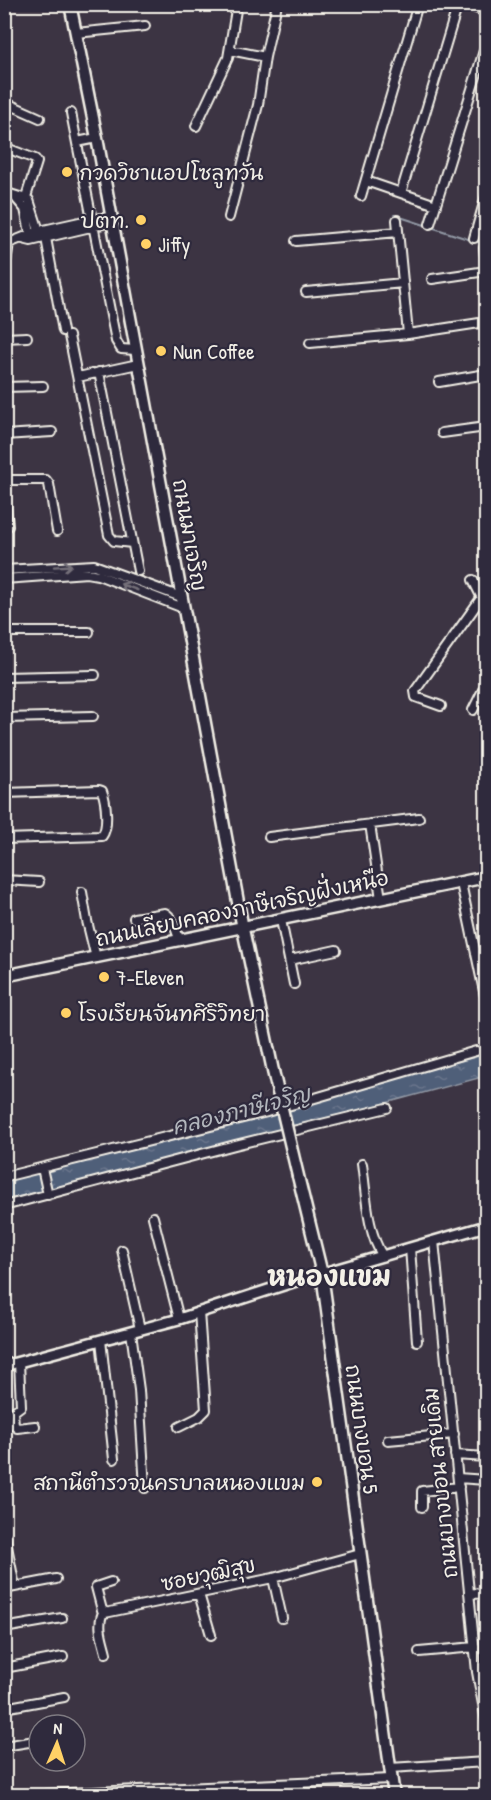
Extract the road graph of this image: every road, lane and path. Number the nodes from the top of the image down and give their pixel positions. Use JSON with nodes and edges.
{"nodes":[{"id":1,"x":70,"y":4,"type":"edge"},
{"id":2,"x":237,"y":4,"type":"edge"},
{"id":3,"x":277,"y":4,"type":"edge"},
{"id":4,"x":418,"y":4,"type":"edge"},
{"id":5,"x":458,"y":4,"type":"edge"},
{"id":6,"x":465,"y":4,"type":"edge"},
{"id":7,"x":486,"y":12,"type":"edge"},
{"id":8,"x":145,"y":26,"type":"dead end"},
{"id":9,"x":76,"y":33,"type":"junction"},
{"id":10,"x":486,"y":44,"type":"edge"},
{"id":11,"x":230,"y":50,"type":"junction"},
{"id":12,"x":265,"y":57,"type":"junction"},
{"id":13,"x":4,"y":102,"type":"edge"},
{"id":14,"x":70,"y":112,"type":"dead end"},
{"id":15,"x":40,"y":118,"type":"dead end"},
{"id":16,"x":196,"y":126,"type":"dead end"},
{"id":17,"x":97,"y":138,"type":"junction"},
{"id":18,"x":77,"y":142,"type":"junction"},
{"id":19,"x":4,"y":147,"type":"edge"},
{"id":20,"x":366,"y":181,"type":"junction"},
{"id":21,"x":4,"y":192,"type":"edge"},
{"id":22,"x":401,"y":193,"type":"junction"},
{"id":23,"x":14,"y":196,"type":"junction"},
{"id":24,"x":361,"y":196,"type":"dead end"},
{"id":25,"x":486,"y":196,"type":"edge"},
{"id":26,"x":26,"y":197,"type":"junction"},
{"id":27,"x":436,"y":205,"type":"junction"},
{"id":28,"x":228,"y":217,"type":"dead end"},
{"id":29,"x":112,"y":220,"type":"junction"},
{"id":30,"x":397,"y":220,"type":"dead end"},
{"id":31,"x":94,"y":223,"type":"junction"},
{"id":32,"x":430,"y":224,"type":"dead end"},
{"id":33,"x":398,"y":232,"type":"junction"},
{"id":34,"x":42,"y":236,"type":"junction"},
{"id":35,"x":474,"y":237,"type":"dead end"},
{"id":36,"x":28,"y":238,"type":"junction"},
{"id":37,"x":296,"y":241,"type":"dead end"},
{"id":38,"x":7,"y":242,"type":"edge"},
{"id":39,"x":484,"y":248,"type":"dead end"},
{"id":40,"x":486,"y":266,"type":"edge"},
{"id":41,"x":486,"y":270,"type":"edge"},
{"id":42,"x":432,"y":279,"type":"dead end"},
{"id":43,"x":403,"y":283,"type":"junction"},
{"id":44,"x":306,"y":292,"type":"dead end"},
{"id":45,"x":4,"y":306,"type":"edge"},
{"id":46,"x":486,"y":322,"type":"edge"},
{"id":47,"x":408,"y":334,"type":"junction"},
{"id":48,"x":27,"y":337,"type":"dead end"},
{"id":49,"x":4,"y":338,"type":"edge"},
{"id":50,"x":310,"y":343,"type":"dead end"},
{"id":51,"x":136,"y":350,"type":"junction"},
{"id":52,"x":138,"y":364,"type":"junction"},
{"id":53,"x":99,"y":372,"type":"junction"},
{"id":54,"x":486,"y":374,"type":"edge"},
{"id":55,"x":78,"y":377,"type":"junction"},
{"id":56,"x":439,"y":382,"type":"dead end"},
{"id":57,"x":43,"y":386,"type":"dead end"},
{"id":58,"x":4,"y":387,"type":"edge"},
{"id":59,"x":486,"y":427,"type":"edge"},
{"id":60,"x":52,"y":432,"type":"dead end"},
{"id":61,"x":442,"y":433,"type":"dead end"},
{"id":62,"x":4,"y":435,"type":"edge"},
{"id":63,"x":4,"y":480,"type":"edge"},
{"id":64,"x":4,"y":489,"type":"edge"},
{"id":65,"x":8,"y":526,"type":"dead end"},
{"id":66,"x":57,"y":531,"type":"dead end"},
{"id":67,"x":132,"y":543,"type":"junction"},
{"id":68,"x":4,"y":570,"type":"edge"},
{"id":69,"x":138,"y":571,"type":"dead end"},
{"id":70,"x":34,"y":573,"type":"junction"},
{"id":71,"x":4,"y":579,"type":"edge"},
{"id":72,"x":472,"y":580,"type":"dead end"},
{"id":73,"x":482,"y":597,"type":"junction"},
{"id":74,"x":182,"y":602,"type":"junction"},
{"id":75,"x":486,"y":606,"type":"edge"},
{"id":76,"x":4,"y":632,"type":"edge"},
{"id":77,"x":89,"y":632,"type":"dead end"},
{"id":78,"x":95,"y":675,"type":"dead end"},
{"id":79,"x":4,"y":677,"type":"edge"},
{"id":80,"x":486,"y":684,"type":"edge"},
{"id":81,"x":441,"y":706,"type":"dead end"},
{"id":82,"x":473,"y":710,"type":"dead end"},
{"id":83,"x":93,"y":716,"type":"dead end"},
{"id":84,"x":4,"y":718,"type":"edge"},
{"id":85,"x":4,"y":794,"type":"edge"},
{"id":86,"x":419,"y":818,"type":"dead end"},
{"id":87,"x":370,"y":824,"type":"junction"},
{"id":88,"x":269,"y":837,"type":"dead end"},
{"id":89,"x":4,"y":839,"type":"edge"},
{"id":90,"x":486,"y":877,"type":"edge"},
{"id":91,"x":4,"y":880,"type":"edge"},
{"id":92,"x":39,"y":882,"type":"dead end"},
{"id":93,"x":461,"y":883,"type":"junction"},
{"id":94,"x":82,"y":892,"type":"dead end"},
{"id":95,"x":381,"y":898,"type":"junction"},
{"id":96,"x":134,"y":918,"type":"dead end"},
{"id":97,"x":281,"y":920,"type":"junction"},
{"id":98,"x":243,"y":928,"type":"junction"},
{"id":99,"x":180,"y":941,"type":"junction"},
{"id":100,"x":336,"y":950,"type":"dead end"},
{"id":101,"x":96,"y":958,"type":"junction"},
{"id":102,"x":290,"y":960,"type":"junction"},
{"id":103,"x":4,"y":976,"type":"edge"},
{"id":104,"x":294,"y":984,"type":"dead end"},
{"id":105,"x":486,"y":1001,"type":"edge"},
{"id":106,"x":476,"y":1051,"type":"dead end"},
{"id":107,"x":273,"y":1071,"type":"joint"},
{"id":108,"x":387,"y":1108,"type":"dead end"},
{"id":109,"x":362,"y":1164,"type":"dead end"},
{"id":110,"x":43,"y":1169,"type":"junction"},
{"id":111,"x":4,"y":1177,"type":"edge"},
{"id":112,"x":48,"y":1193,"type":"junction"},
{"id":113,"x":4,"y":1206,"type":"edge"},
{"id":114,"x":153,"y":1217,"type":"dead end"},
{"id":115,"x":486,"y":1226,"type":"edge"},
{"id":116,"x":434,"y":1241,"type":"junction"},
{"id":117,"x":410,"y":1248,"type":"junction"},
{"id":118,"x":122,"y":1250,"type":"dead end"},
{"id":119,"x":383,"y":1256,"type":"junction"},
{"id":120,"x":322,"y":1274,"type":"junction"},
{"id":121,"x":198,"y":1312,"type":"junction"},
{"id":122,"x":179,"y":1319,"type":"junction"},
{"id":123,"x":135,"y":1330,"type":"junction"},
{"id":124,"x":101,"y":1340,"type":"junction"},
{"id":125,"x":417,"y":1341,"type":"dead end"},
{"id":126,"x":19,"y":1362,"type":"junction"},
{"id":127,"x":4,"y":1366,"type":"edge"},
{"id":128,"x":35,"y":1426,"type":"dead end"},
{"id":129,"x":179,"y":1427,"type":"dead end"},
{"id":130,"x":454,"y":1434,"type":"junction"},
{"id":131,"x":388,"y":1440,"type":"dead end"},
{"id":132,"x":455,"y":1455,"type":"junction"},
{"id":133,"x":486,"y":1457,"type":"edge"},
{"id":134,"x":114,"y":1459,"type":"dead end"},
{"id":135,"x":486,"y":1480,"type":"edge"},
{"id":136,"x":458,"y":1483,"type":"junction"},
{"id":137,"x":145,"y":1488,"type":"dead end"},
{"id":138,"x":422,"y":1507,"type":"dead end"},
{"id":139,"x":5,"y":1536,"type":"edge"},
{"id":140,"x":360,"y":1554,"type":"junction"},
{"id":141,"x":273,"y":1578,"type":"junction"},
{"id":142,"x":56,"y":1579,"type":"dead end"},
{"id":143,"x":111,"y":1582,"type":"dead end"},
{"id":144,"x":15,"y":1587,"type":"junction"},
{"id":145,"x":4,"y":1589,"type":"edge"},
{"id":146,"x":470,"y":1593,"type":"junction"},
{"id":147,"x":200,"y":1594,"type":"junction"},
{"id":148,"x":486,"y":1594,"type":"edge"},
{"id":149,"x":104,"y":1611,"type":"junction"},
{"id":150,"x":62,"y":1618,"type":"dead end"},
{"id":151,"x":282,"y":1618,"type":"dead end"},
{"id":152,"x":4,"y":1628,"type":"edge"},
{"id":153,"x":211,"y":1635,"type":"dead end"},
{"id":154,"x":475,"y":1647,"type":"junction"},
{"id":155,"x":420,"y":1652,"type":"dead end"},
{"id":156,"x":106,"y":1653,"type":"dead end"},
{"id":157,"x":63,"y":1658,"type":"dead end"},
{"id":158,"x":4,"y":1668,"type":"edge"},
{"id":159,"x":477,"y":1672,"type":"junction"},
{"id":160,"x":486,"y":1673,"type":"edge"},
{"id":161,"x":64,"y":1697,"type":"dead end"},
{"id":162,"x":4,"y":1708,"type":"edge"},
{"id":163,"x":486,"y":1721,"type":"edge"},
{"id":164,"x":27,"y":1742,"type":"edge"},
{"id":165,"x":4,"y":1746,"type":"edge"},
{"id":166,"x":486,"y":1762,"type":"edge"},
{"id":167,"x":391,"y":1774,"type":"junction"},
{"id":168,"x":48,"y":1794,"type":"edge"},
{"id":169,"x":394,"y":1796,"type":"edge"}],
"edges":[{"from":1,"to":9,"type":"main road","name":"ถนนมาเจริญ"},
{"from":2,"to":11,"type":"street"},
{"from":3,"to":12,"type":"street"},
{"from":4,"to":20,"type":"street"},
{"from":5,"to":22,"type":"street"},
{"from":6,"to":7,"type":"street"},
{"from":8,"to":9,"type":"street"},
{"from":9,"to":17,"type":"main road","name":"ถนนมาเจริญ"},
{"from":10,"to":27,"type":"street"},
{"from":11,"to":12,"type":"street"},
{"from":11,"to":16,"type":"street"},
{"from":12,"to":28,"type":"street"},
{"from":13,"to":15,"type":"street"},
{"from":14,"to":18,"type":"street"},
{"from":17,"to":18,"type":"street"},
{"from":17,"to":29,"type":"main road","name":"ถนนมาเจริญ"},
{"from":18,"to":31,"type":"street"},
{"from":19,"to":26,"type":"street"},
{"from":20,"to":22,"type":"street"},
{"from":20,"to":24,"type":"street"},
{"from":21,"to":23,"type":"street"},
{"from":22,"to":27,"type":"street"},
{"from":23,"to":26,"type":"street"},
{"from":23,"to":36,"type":"street"},
{"from":25,"to":35,"type":"street"},
{"from":26,"to":34,"type":"street"},
{"from":27,"to":32,"type":"street"},
{"from":29,"to":31,"type":"street"},
{"from":29,"to":51,"type":"main road","name":"ถนนมาเจริญ"},
{"from":30,"to":33,"type":"street"},
{"from":31,"to":34,"type":"street"},
{"from":31,"to":51,"type":"street"},
{"from":33,"to":37,"type":"street"},
{"from":33,"to":43,"type":"street"},
{"from":34,"to":36,"type":"street"},
{"from":34,"to":55,"type":"street"},
{"from":36,"to":38,"type":"street"},
{"from":38,"to":45,"type":"street"},
{"from":39,"to":40,"type":"street"},
{"from":41,"to":42,"type":"street"},
{"from":43,"to":44,"type":"street"},
{"from":43,"to":47,"type":"street"},
{"from":46,"to":47,"type":"street"},
{"from":47,"to":50,"type":"street"},
{"from":48,"to":49,"type":"street"},
{"from":51,"to":52,"type":"main road","name":"ถนนมาเจริญ"},
{"from":52,"to":53,"type":"street"},
{"from":52,"to":74,"type":"main road","name":"ถนนมาเจริญ"},
{"from":53,"to":55,"type":"street"},
{"from":53,"to":67,"type":"street"},
{"from":54,"to":56,"type":"street"},
{"from":55,"to":67,"type":"street"},
{"from":57,"to":58,"type":"street"},
{"from":59,"to":61,"type":"street"},
{"from":60,"to":62,"type":"street"},
{"from":63,"to":66,"type":"street"},
{"from":64,"to":65,"type":"street"},
{"from":67,"to":69,"type":"street"},
{"from":68,"to":70,"type":"street"},
{"from":70,"to":71,"type":"street"},
{"from":70,"to":74,"type":"street"},
{"from":72,"to":73,"type":"street"},
{"from":73,"to":75,"type":"street"},
{"from":73,"to":81,"type":"street"},
{"from":74,"to":98,"type":"main road","name":"ถนนมาเจริญ"},
{"from":76,"to":77,"type":"street"},
{"from":78,"to":79,"type":"street"},
{"from":80,"to":82,"type":"street"},
{"from":83,"to":84,"type":"street"},
{"from":85,"to":89,"type":"street"},
{"from":86,"to":87,"type":"street"},
{"from":87,"to":88,"type":"street"},
{"from":87,"to":95,"type":"street"},
{"from":90,"to":93,"type":"main road","name":"ถนนเลียบคลองภาษีเจริญฝั่งเหนือ"},
{"from":91,"to":92,"type":"street"},
{"from":93,"to":95,"type":"main road","name":"ถนนเลียบคลองภาษีเจริญฝั่งเหนือ"},
{"from":93,"to":105,"type":"street"},
{"from":94,"to":101,"type":"street"},
{"from":95,"to":97,"type":"main road","name":"ถนนเลียบคลองภาษีเจริญฝั่งเหนือ"},
{"from":96,"to":99,"type":"street"},
{"from":97,"to":98,"type":"main road","name":"ถนนเลียบคลองภาษีเจริญฝั่งเหนือ"},
{"from":97,"to":102,"type":"street"},
{"from":98,"to":99,"type":"main road","name":"ถนนเลียบคลองภาษีเจริญฝั่งเหนือ"},
{"from":98,"to":107,"type":"main road","name":"ถนนมาเจริญ"},
{"from":99,"to":101,"type":"main road","name":"ถนนเลียบคลองภาษีเจริญฝั่งเหนือ"},
{"from":100,"to":102,"type":"street"},
{"from":101,"to":103,"type":"main road","name":"ถนนเลียบคลองภาษีเจริญฝั่งเหนือ"},
{"from":102,"to":104,"type":"street"},
{"from":106,"to":110,"type":"street"},
{"from":107,"to":120,"type":"main road","name":"ถนนบางบอน 5","bridge":true},
{"from":108,"to":112,"type":"street"},
{"from":109,"to":119,"type":"street"},
{"from":110,"to":111,"type":"street"},
{"from":110,"to":112,"type":"street"},
{"from":112,"to":113,"type":"street"},
{"from":114,"to":122,"type":"street"},
{"from":115,"to":116,"type":"street"},
{"from":116,"to":117,"type":"street"},
{"from":116,"to":130,"type":"street","name":"ถนนบางบอน สายเดิม"},
{"from":117,"to":119,"type":"street"},
{"from":117,"to":125,"type":"street"},
{"from":118,"to":123,"type":"street"},
{"from":119,"to":120,"type":"street"},
{"from":120,"to":121,"type":"street"},
{"from":120,"to":140,"type":"main road","name":"ถนนบางบอน 5"},
{"from":121,"to":122,"type":"street"},
{"from":121,"to":129,"type":"street"},
{"from":122,"to":123,"type":"street"},
{"from":123,"to":124,"type":"street"},
{"from":123,"to":137,"type":"street"},
{"from":124,"to":126,"type":"street"},
{"from":124,"to":134,"type":"street"},
{"from":126,"to":127,"type":"street"},
{"from":126,"to":128,"type":"street"},
{"from":130,"to":131,"type":"street"},
{"from":130,"to":132,"type":"street","name":"ถนนบางบอน สายเดิม"},
{"from":132,"to":133,"type":"street"},
{"from":132,"to":136,"type":"street","name":"ถนนบางบอน สายเดิม"},
{"from":135,"to":136,"type":"street"},
{"from":136,"to":138,"type":"street"},
{"from":136,"to":146,"type":"street","name":"ถนนบางบอน สายเดิม"},
{"from":139,"to":144,"type":"street"},
{"from":140,"to":141,"type":"street","name":"ซอยวุฒิสุข"},
{"from":140,"to":167,"type":"main road","name":"ถนนบางบอน 5"},
{"from":141,"to":147,"type":"street","name":"ซอยวุฒิสุข"},
{"from":141,"to":151,"type":"street"},
{"from":142,"to":144,"type":"street"},
{"from":143,"to":149,"type":"street"},
{"from":144,"to":145,"type":"street"},
{"from":146,"to":148,"type":"street"},
{"from":146,"to":154,"type":"street","name":"ถนนบางบอน สายเดิม"},
{"from":147,"to":149,"type":"street","name":"ซอยวุฒิสุข"},
{"from":147,"to":153,"type":"street"},
{"from":149,"to":156,"type":"street"},
{"from":150,"to":152,"type":"street"},
{"from":154,"to":155,"type":"street"},
{"from":154,"to":159,"type":"street","name":"ถนนบางบอน สายเดิม"},
{"from":157,"to":158,"type":"street"},
{"from":159,"to":160,"type":"street"},
{"from":159,"to":163,"type":"street","name":"ถนนบางบอน สายเดิม"},
{"from":161,"to":162,"type":"street"},
{"from":164,"to":165,"type":"street"},
{"from":166,"to":167,"type":"street"},
{"from":167,"to":168,"type":"street"},
{"from":167,"to":169,"type":"main road","name":"ถนนบางบอน 5"}]}
